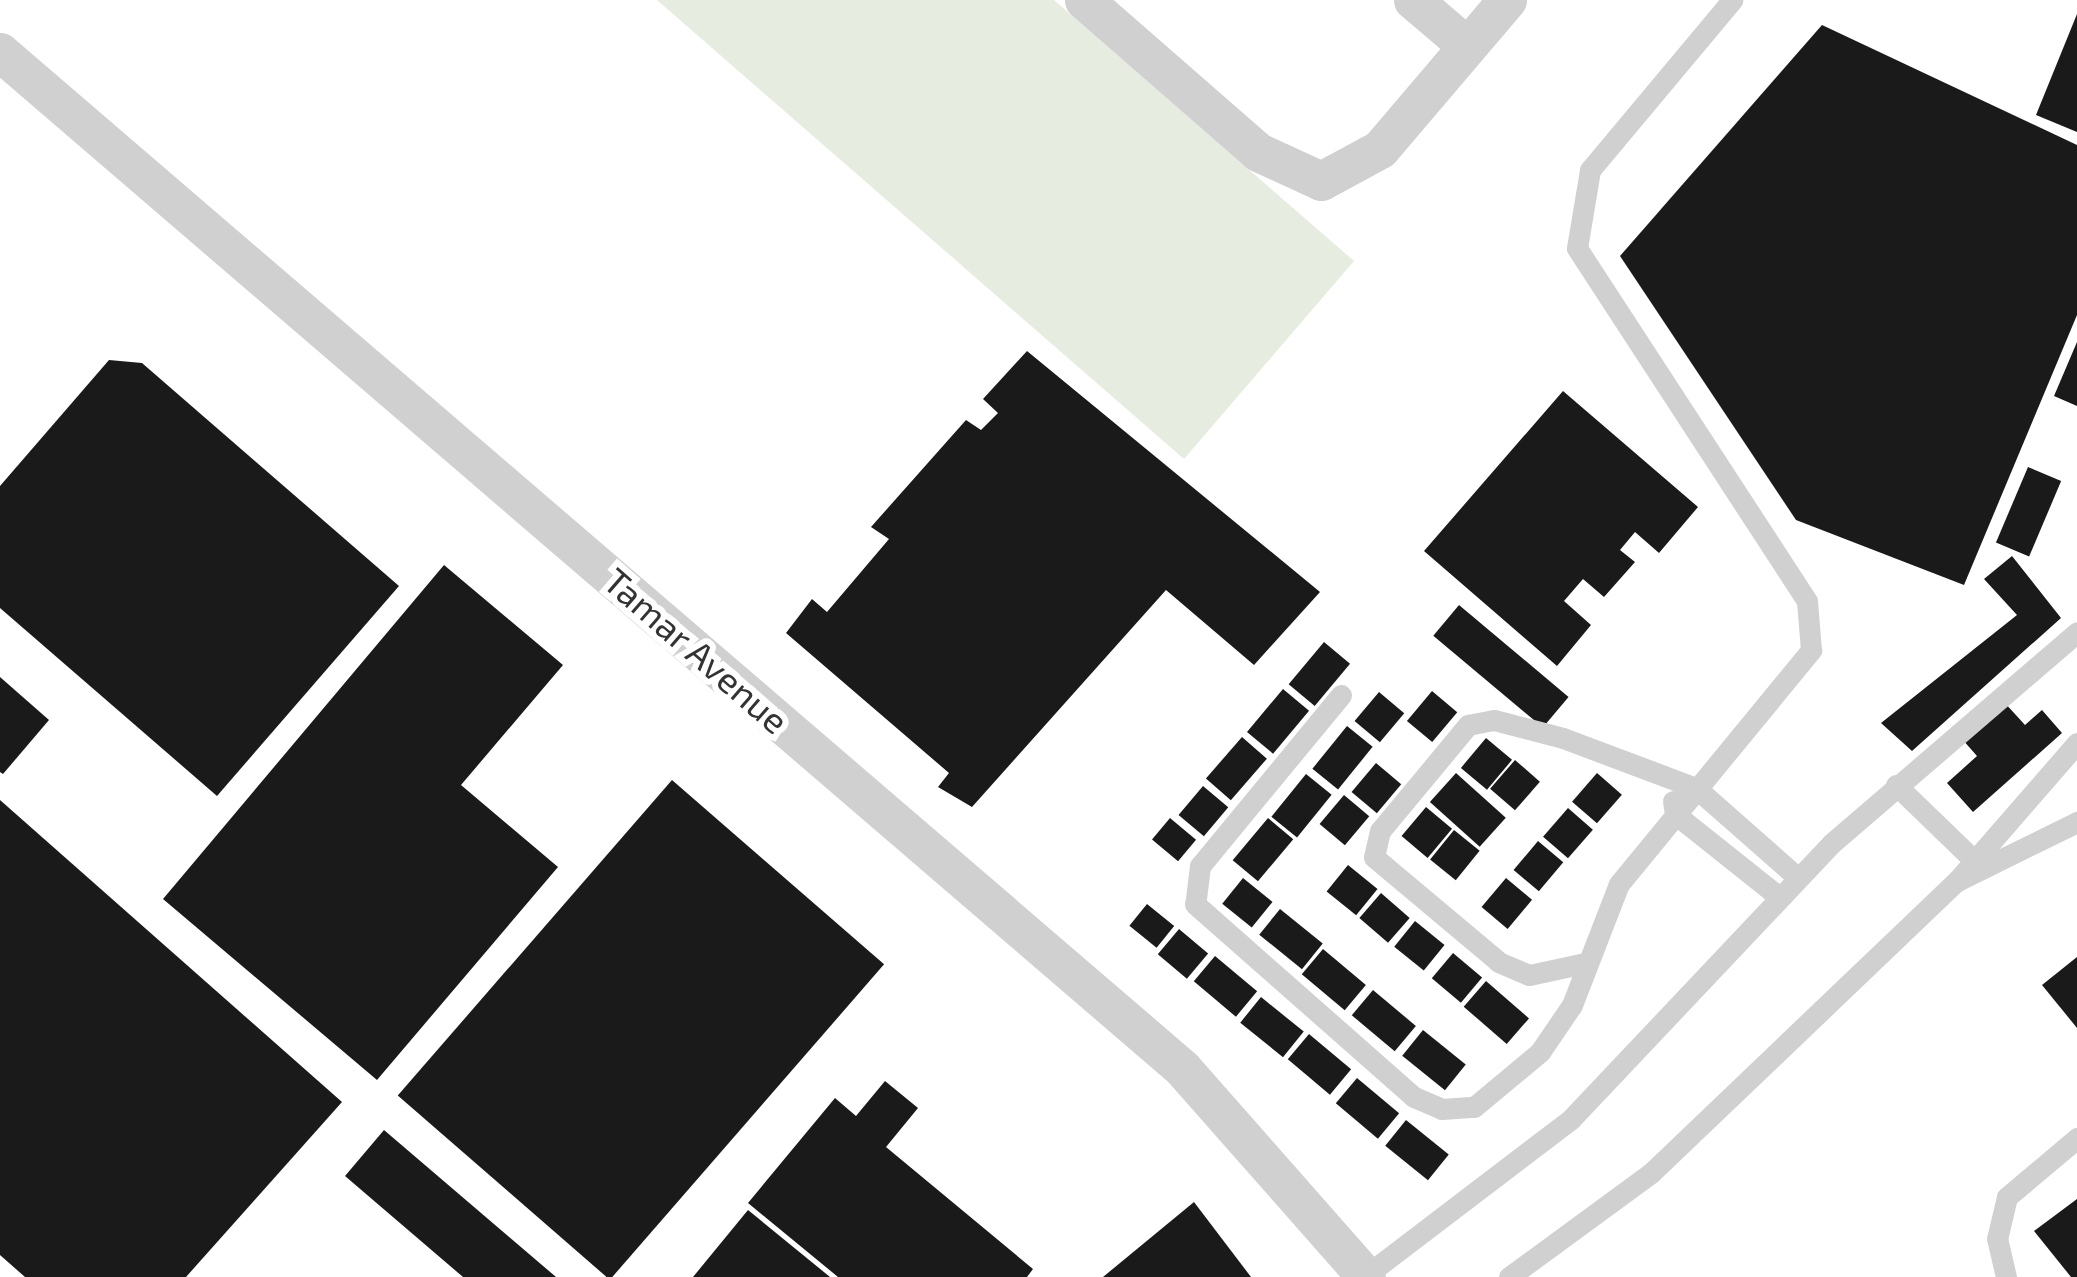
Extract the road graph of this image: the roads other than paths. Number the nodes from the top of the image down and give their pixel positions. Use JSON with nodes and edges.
{"nodes":[{"id":1,"x":1084,"y":0,"type":"edge"},
{"id":2,"x":1413,"y":0,"type":"edge"},
{"id":3,"x":1507,"y":0,"type":"edge"},
{"id":4,"x":1732,"y":0,"type":"edge"},
{"id":5,"x":1467,"y":46,"type":"junction"},
{"id":6,"x":0,"y":52,"type":"edge"},
{"id":7,"x":2077,"y":632,"type":"edge"},
{"id":8,"x":1341,"y":695,"type":"dead end"},
{"id":9,"x":2077,"y":743,"type":"edge"},
{"id":10,"x":1670,"y":783,"type":"junction"},
{"id":11,"x":1896,"y":785,"type":"junction"},
{"id":12,"x":1696,"y":788,"type":"junction"},
{"id":13,"x":1675,"y":814,"type":"junction"},
{"id":14,"x":2077,"y":822,"type":"edge"},
{"id":15,"x":1978,"y":864,"type":"junction"},
{"id":16,"x":1797,"y":877,"type":"junction"},
{"id":17,"x":1778,"y":896,"type":"junction"},
{"id":18,"x":1585,"y":963,"type":"junction"},
{"id":19,"x":2077,"y":1138,"type":"edge"},
{"id":20,"x":1365,"y":1277,"type":"edge"},
{"id":21,"x":1509,"y":1277,"type":"edge"},
{"id":22,"x":2006,"y":1277,"type":"edge"}],
"edges":[{"from":1,"to":5,"type":"street"},
{"from":2,"to":5,"type":"street"},
{"from":3,"to":5,"type":"street"},
{"from":4,"to":12,"type":"lane"},
{"from":6,"to":20,"type":"street","name":"Tamar Avenue"},
{"from":7,"to":11,"type":"lane"},
{"from":8,"to":18,"type":"lane"},
{"from":9,"to":15,"type":"lane"},
{"from":10,"to":12,"type":"lane"},
{"from":10,"to":13,"type":"lane"},
{"from":10,"to":18,"type":"lane"},
{"from":11,"to":15,"type":"lane"},
{"from":11,"to":16,"type":"lane"},
{"from":12,"to":13,"type":"lane"},
{"from":12,"to":16,"type":"lane"},
{"from":13,"to":17,"type":"lane"},
{"from":13,"to":18,"type":"lane"},
{"from":14,"to":15,"type":"lane"},
{"from":15,"to":21,"type":"lane"},
{"from":16,"to":17,"type":"lane"},
{"from":17,"to":20,"type":"lane"},
{"from":19,"to":22,"type":"lane"}]}
